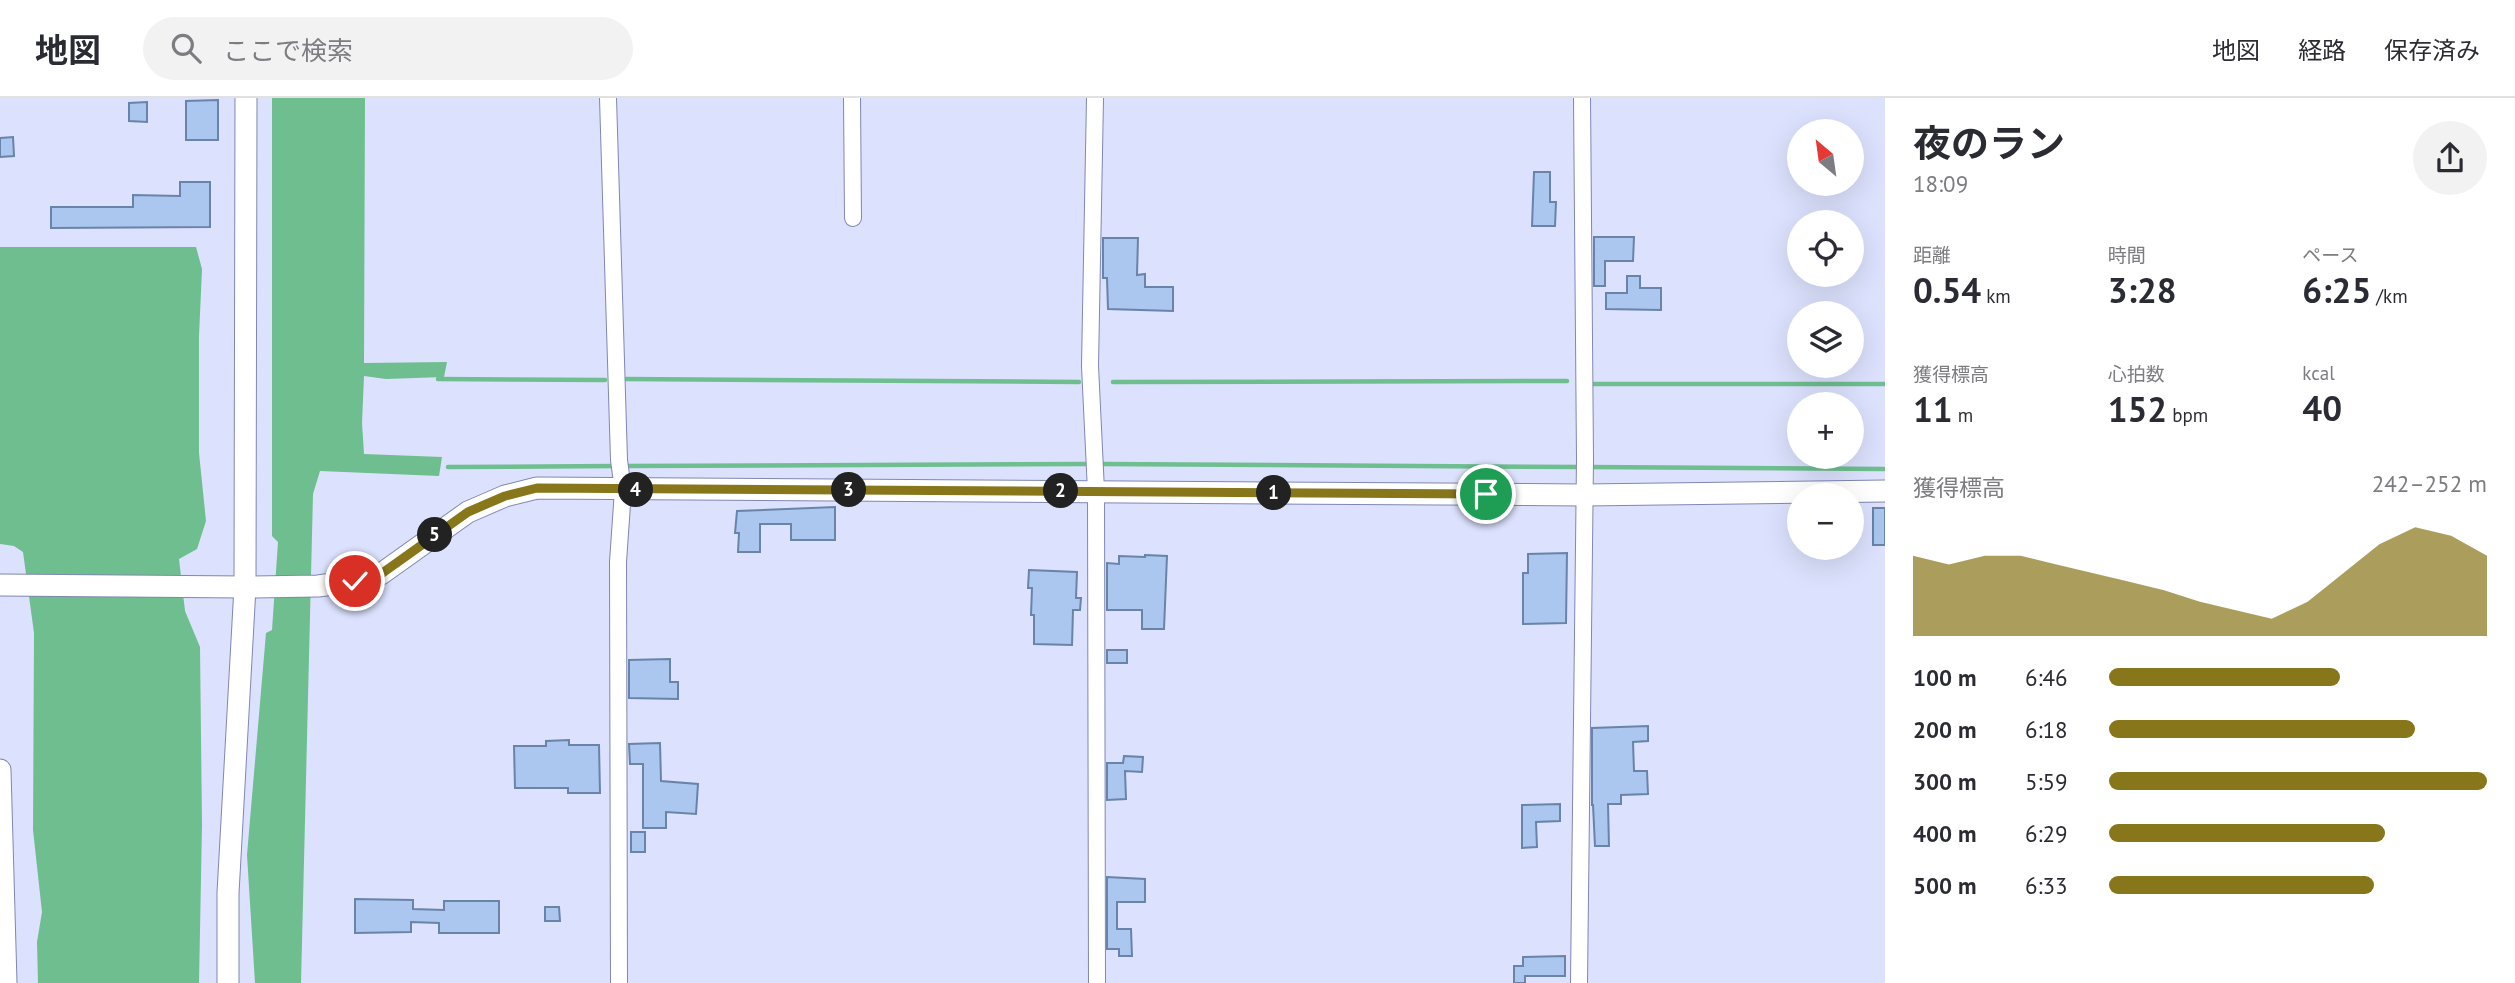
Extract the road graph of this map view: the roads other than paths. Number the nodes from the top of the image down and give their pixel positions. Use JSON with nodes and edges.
{"nodes":[{"id":1,"x":246,"y":98,"type":"edge"},
{"id":2,"x":608,"y":98,"type":"edge"},
{"id":3,"x":852,"y":98,"type":"edge"},
{"id":4,"x":1094,"y":98,"type":"edge"},
{"id":5,"x":1582,"y":98,"type":"edge"},
{"id":6,"x":853,"y":218,"type":"dead end"},
{"id":7,"x":623,"y":490,"type":"junction"},
{"id":8,"x":1584,"y":490,"type":"junction"},
{"id":9,"x":1096,"y":491,"type":"junction"},
{"id":10,"x":1885,"y":491,"type":"edge"},
{"id":11,"x":0,"y":585,"type":"edge"},
{"id":12,"x":245,"y":587,"type":"junction"},
{"id":13,"x":0,"y":770,"type":"edge"},
{"id":14,"x":6,"y":983,"type":"edge"},
{"id":15,"x":228,"y":983,"type":"edge"},
{"id":16,"x":619,"y":983,"type":"edge"},
{"id":17,"x":1097,"y":983,"type":"edge"},
{"id":18,"x":1579,"y":983,"type":"edge"}],
"edges":[{"from":1,"to":12,"type":"street"},
{"from":2,"to":7,"type":"street"},
{"from":3,"to":6,"type":"street"},
{"from":4,"to":9,"type":"street"},
{"from":5,"to":8,"type":"street"},
{"from":7,"to":9,"type":"street"},
{"from":7,"to":12,"type":"street"},
{"from":7,"to":16,"type":"street"},
{"from":8,"to":9,"type":"street"},
{"from":8,"to":10,"type":"street"},
{"from":8,"to":18,"type":"street"},
{"from":9,"to":17,"type":"street"},
{"from":11,"to":12,"type":"street"},
{"from":12,"to":15,"type":"street"},
{"from":13,"to":14,"type":"street"}]}
